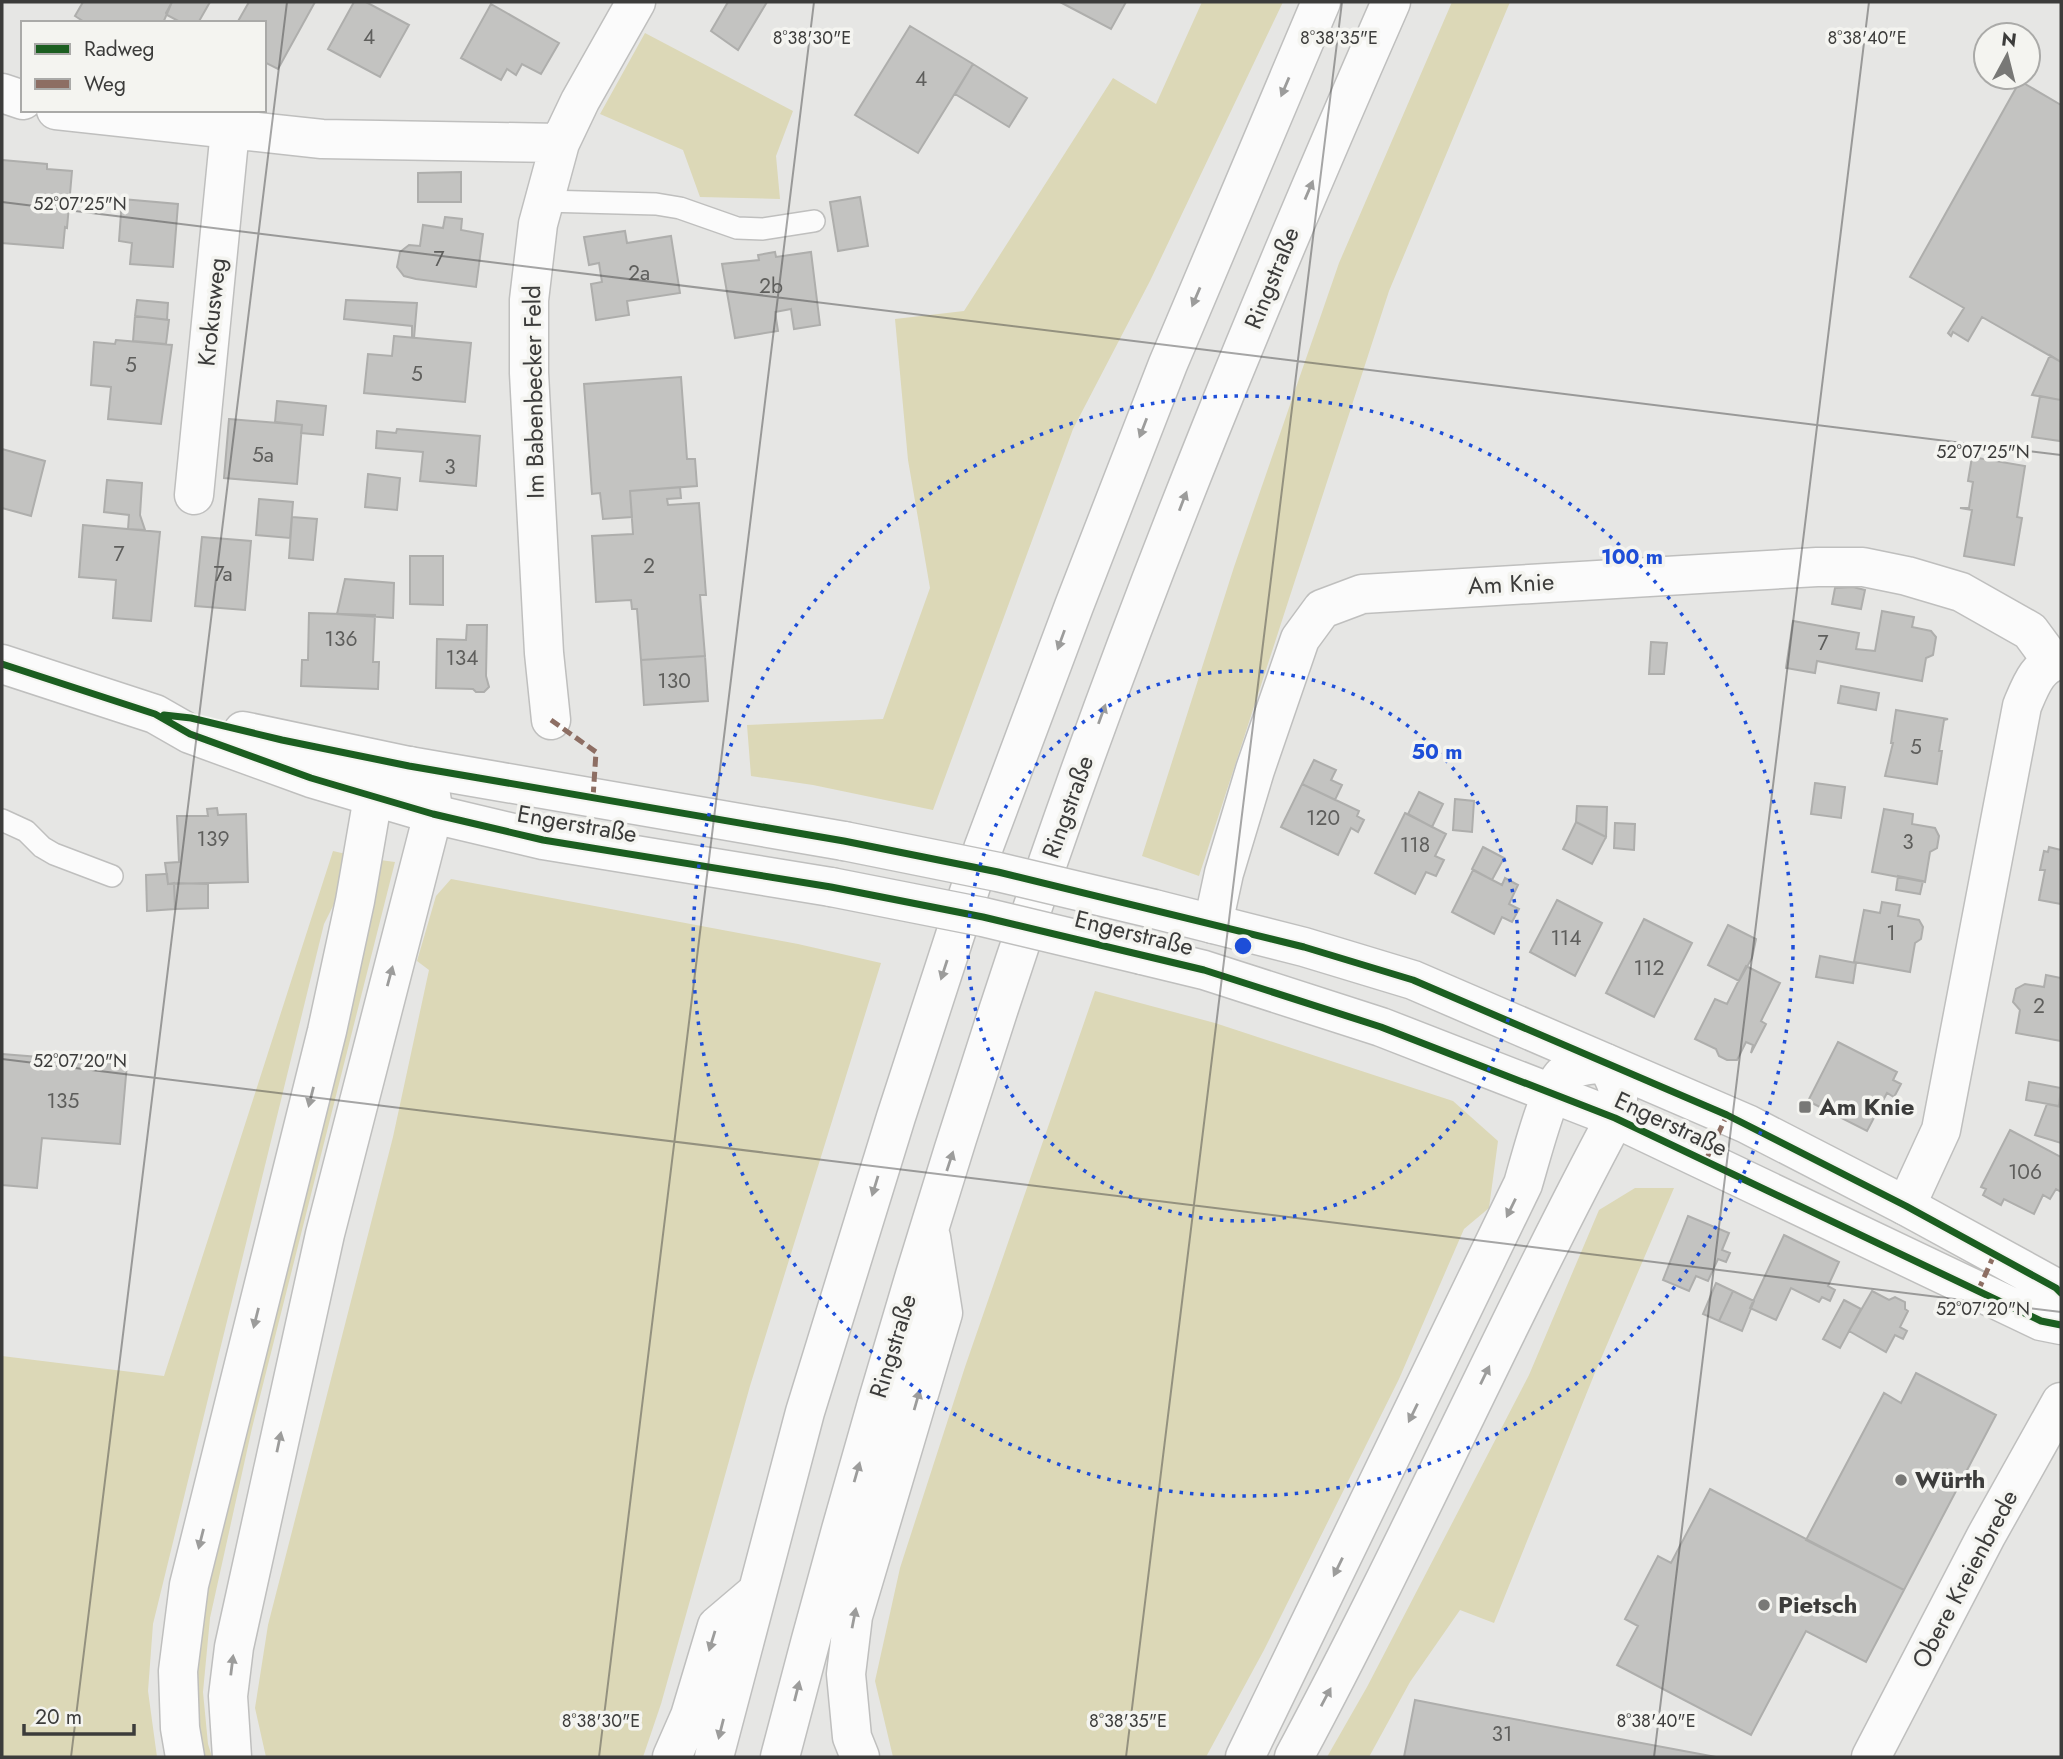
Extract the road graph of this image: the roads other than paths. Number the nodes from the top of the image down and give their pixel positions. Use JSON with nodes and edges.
{"nodes":[{"id":1,"x":636,"y":2,"type":"edge"},
{"id":2,"x":1321,"y":2,"type":"edge"},
{"id":3,"x":1391,"y":2,"type":"edge"},
{"id":4,"x":2,"y":93,"type":"edge"},
{"id":5,"x":21,"y":99,"type":"edge"},
{"id":6,"x":73,"y":112,"type":"edge"},
{"id":7,"x":230,"y":130,"type":"junction"},
{"id":8,"x":559,"y":142,"type":"junction"},
{"id":9,"x":544,"y":201,"type":"junction"},
{"id":10,"x":814,"y":221,"type":"dead end"},
{"id":11,"x":194,"y":495,"type":"dead end"},
{"id":12,"x":2057,"y":660,"type":"edge"},
{"id":13,"x":2,"y":664,"type":"edge"},
{"id":14,"x":155,"y":714,"type":"junction"},
{"id":15,"x":551,"y":720,"type":"dead end"},
{"id":16,"x":409,"y":766,"type":"junction"},
{"id":17,"x":373,"y":797,"type":"junction"},
{"id":18,"x":433,"y":814,"type":"junction"},
{"id":19,"x":2,"y":820,"type":"edge"},
{"id":20,"x":112,"y":876,"type":"dead end"},
{"id":21,"x":1213,"y":924,"type":"junction"},
{"id":22,"x":1605,"y":1063,"type":"junction"},
{"id":23,"x":1552,"y":1094,"type":"junction"},
{"id":24,"x":1615,"y":1118,"type":"junction"},
{"id":25,"x":1906,"y":1206,"type":"junction"},
{"id":26,"x":929,"y":1226,"type":"junction"},
{"id":27,"x":2061,"y":1293,"type":"edge"},
{"id":28,"x":2061,"y":1325,"type":"edge"},
{"id":29,"x":2061,"y":1402,"type":"edge"},
{"id":30,"x":757,"y":1592,"type":"junction"},
{"id":31,"x":186,"y":1757,"type":"edge"},
{"id":32,"x":232,"y":1757,"type":"edge"},
{"id":33,"x":672,"y":1757,"type":"edge"},
{"id":34,"x":714,"y":1757,"type":"edge"},
{"id":35,"x":780,"y":1757,"type":"edge"},
{"id":36,"x":860,"y":1757,"type":"edge"},
{"id":37,"x":1245,"y":1757,"type":"edge"},
{"id":38,"x":1294,"y":1757,"type":"edge"},
{"id":39,"x":1871,"y":1757,"type":"edge"}],
"edges":[{"from":1,"to":8,"type":"main road","name":"Im Babenbecker Feld"},
{"from":2,"to":30,"type":"main road","one_way":true},
{"from":26,"to":3,"type":"main road","name":"Ringstraße","one_way":true},
{"from":4,"to":5,"type":"main road"},
{"from":6,"to":7,"type":"main road"},
{"from":7,"to":8,"type":"main road"},
{"from":7,"to":11,"type":"main road","name":"Krokusweg"},
{"from":8,"to":9,"type":"main road","name":"Im Babenbecker Feld"},
{"from":9,"to":10,"type":"lane"},
{"from":9,"to":15,"type":"main road","name":"Im Babenbecker Feld"},
{"from":12,"to":21,"type":"main road","name":"Am Knie"},
{"from":12,"to":25,"type":"main road","name":"Am Knie"},
{"from":13,"to":14,"type":"main road","name":"Engerstraße"},
{"from":14,"to":16,"type":"main road","name":"Engerstraße"},
{"from":14,"to":17,"type":"main road","name":"Engerstraße"},
{"from":16,"to":17,"type":"main road"},
{"from":16,"to":18,"type":"main road"},
{"from":16,"to":21,"type":"main road","name":"Engerstraße","bridge":true},
{"from":17,"to":18,"type":"main road","name":"Engerstraße"},
{"from":17,"to":31,"type":"main road","one_way":true},
{"from":18,"to":23,"type":"main road","name":"Engerstraße","bridge":true},
{"from":32,"to":18,"type":"main road","one_way":true},
{"from":19,"to":20,"type":"lane"},
{"from":21,"to":22,"type":"main road","name":"Engerstraße"},
{"from":22,"to":23,"type":"main road"},
{"from":22,"to":24,"type":"main road"},
{"from":22,"to":25,"type":"main road","name":"Engerstraße"},
{"from":23,"to":24,"type":"main road","name":"Engerstraße"},
{"from":23,"to":37,"type":"main road","one_way":true},
{"from":24,"to":28,"type":"main road","name":"Engerstraße"},
{"from":38,"to":24,"type":"main road","one_way":true},
{"from":25,"to":27,"type":"main road","name":"Engerstraße"},
{"from":35,"to":26,"type":"main road","name":"Ringstraße","one_way":true},
{"from":36,"to":26,"type":"main road","one_way":true},
{"from":29,"to":39,"type":"main road","name":"Obere Kreienbrede"},
{"from":30,"to":33,"type":"main road","one_way":true},
{"from":30,"to":34,"type":"main road","one_way":true}]}
